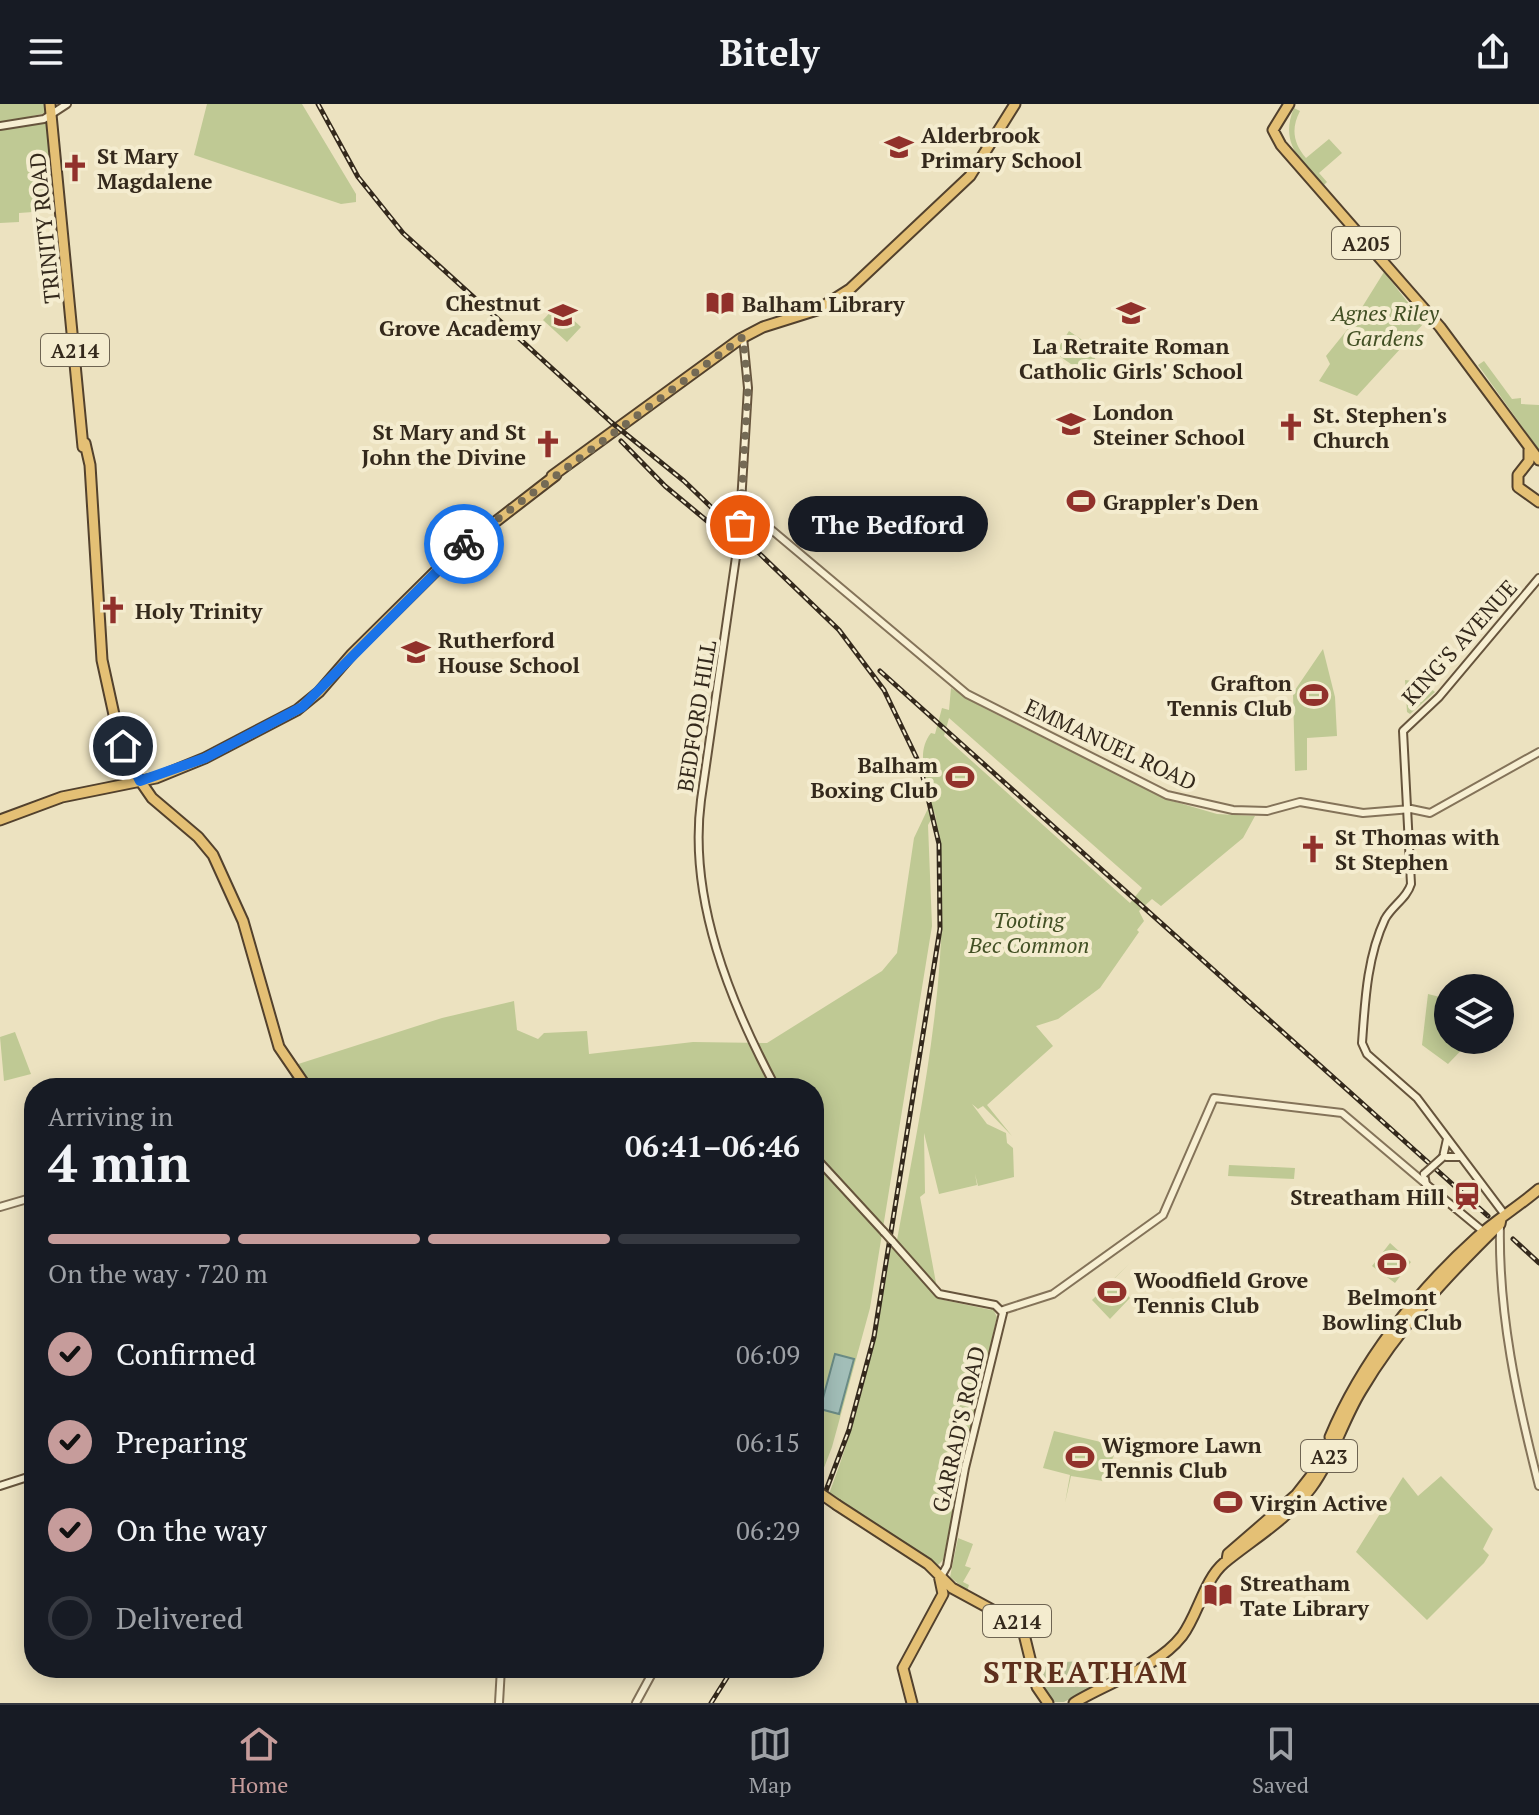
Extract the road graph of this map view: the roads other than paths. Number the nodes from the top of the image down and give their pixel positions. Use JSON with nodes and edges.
{"nodes":[{"id":1,"x":67,"y":104,"type":"edge"},
{"id":2,"x":1015,"y":104,"type":"edge"},
{"id":3,"x":1286,"y":108,"type":"edge"},
{"id":4,"x":51,"y":109,"type":"edge"},
{"id":5,"x":0,"y":126,"type":"edge"},
{"id":6,"x":1284,"y":147,"type":"junction"},
{"id":7,"x":743,"y":337,"type":"junction"},
{"id":8,"x":85,"y":443,"type":"junction"},
{"id":9,"x":1528,"y":447,"type":"junction"},
{"id":10,"x":1539,"y":463,"type":"edge"},
{"id":11,"x":1524,"y":467,"type":"junction"},
{"id":12,"x":102,"y":471,"type":"dead end"},
{"id":13,"x":89,"y":477,"type":"junction"},
{"id":14,"x":1539,"y":502,"type":"edge"},
{"id":15,"x":741,"y":515,"type":"junction"},
{"id":16,"x":1539,"y":578,"type":"edge"},
{"id":17,"x":1539,"y":752,"type":"edge"},
{"id":18,"x":140,"y":781,"type":"junction"},
{"id":19,"x":1406,"y":809,"type":"junction"},
{"id":20,"x":0,"y":820,"type":"edge"},
{"id":21,"x":300,"y":1078,"type":"edge"},
{"id":22,"x":771,"y":1078,"type":"edge"},
{"id":23,"x":1447,"y":1139,"type":"junction"},
{"id":24,"x":1443,"y":1157,"type":"junction"},
{"id":25,"x":1459,"y":1157,"type":"junction"},
{"id":26,"x":824,"y":1167,"type":"edge"},
{"id":27,"x":1414,"y":1174,"type":"junction"},
{"id":28,"x":1424,"y":1174,"type":"junction"},
{"id":29,"x":1426,"y":1184,"type":"junction"},
{"id":30,"x":1539,"y":1189,"type":"edge"},
{"id":31,"x":24,"y":1200,"type":"edge"},
{"id":32,"x":0,"y":1207,"type":"edge"},
{"id":33,"x":1502,"y":1219,"type":"junction"},
{"id":34,"x":1486,"y":1234,"type":"junction"},
{"id":35,"x":1499,"y":1253,"type":"junction"},
{"id":36,"x":1003,"y":1310,"type":"junction"},
{"id":37,"x":24,"y":1478,"type":"edge"},
{"id":38,"x":0,"y":1486,"type":"edge"},
{"id":39,"x":1539,"y":1486,"type":"edge"},
{"id":40,"x":824,"y":1496,"type":"edge"},
{"id":41,"x":1227,"y":1560,"type":"junction"},
{"id":42,"x":942,"y":1581,"type":"junction"},
{"id":43,"x":500,"y":1678,"type":"edge"},
{"id":44,"x":650,"y":1678,"type":"edge"},
{"id":45,"x":1086,"y":1699,"type":"edge"},
{"id":46,"x":499,"y":1703,"type":"edge"},
{"id":47,"x":636,"y":1703,"type":"edge"},
{"id":48,"x":912,"y":1703,"type":"edge"},
{"id":49,"x":1048,"y":1703,"type":"edge"},
{"id":50,"x":1074,"y":1703,"type":"edge"}],
"edges":[{"from":1,"to":4,"type":"main road"},
{"from":2,"to":7,"type":"highway"},
{"from":3,"to":6,"type":"highway","number":"A205"},
{"from":3,"to":6,"type":"highway","number":"A205"},
{"from":4,"to":5,"type":"main road"},
{"from":4,"to":8,"type":"highway","name":"TRINITY ROAD","number":"A214"},
{"from":6,"to":9,"type":"highway","number":"A205"},
{"from":7,"to":15,"type":"main road","name":"BEDFORD HILL"},
{"from":7,"to":18,"type":"highway"},
{"from":8,"to":13,"type":"highway","name":"TRINITY ROAD","number":"A214"},
{"from":8,"to":13,"type":"highway","name":"TRINITY ROAD","number":"A214"},
{"from":9,"to":10,"type":"highway","number":"A205"},
{"from":9,"to":11,"type":"highway"},
{"from":10,"to":11,"type":"highway","number":"A205"},
{"from":11,"to":14,"type":"highway"},
{"from":12,"to":13,"type":"highway"},
{"from":13,"to":18,"type":"highway","name":"TRINITY ROAD","number":"A214"},
{"from":15,"to":19,"type":"main road","name":"EMMANUEL ROAD"},
{"from":15,"to":22,"type":"main road","name":"BEDFORD HILL"},
{"from":16,"to":19,"type":"main road","name":"KING'S AVENUE"},
{"from":17,"to":19,"type":"main road","name":"EMMANUEL ROAD"},
{"from":18,"to":20,"type":"highway"},
{"from":18,"to":21,"type":"highway","number":"A214"},
{"from":19,"to":23,"type":"main road"},
{"from":23,"to":24,"type":"main road"},
{"from":23,"to":25,"type":"main road"},
{"from":24,"to":25,"type":"main road"},
{"from":24,"to":28,"type":"main road","bridge":true},
{"from":25,"to":33,"type":"main road"},
{"from":26,"to":36,"type":"main road","bridge":true},
{"from":27,"to":28,"type":"main road"},
{"from":27,"to":29,"type":"main road"},
{"from":27,"to":36,"type":"main road"},
{"from":28,"to":29,"type":"main road"},
{"from":29,"to":34,"type":"main road"},
{"from":30,"to":33,"type":"highway","number":"A23"},
{"from":31,"to":32,"type":"main road"},
{"from":33,"to":34,"type":"highway","number":"A23"},
{"from":33,"to":35,"type":"main road"},
{"from":34,"to":35,"type":"main road"},
{"from":34,"to":41,"type":"highway","number":"A23"},
{"from":34,"to":41,"type":"highway","number":"A23"},
{"from":35,"to":39,"type":"main road"},
{"from":36,"to":42,"type":"main road","name":"GARRAD'S ROAD"},
{"from":37,"to":38,"type":"main road"},
{"from":40,"to":42,"type":"highway","number":"A214","bridge":true},
{"from":41,"to":45,"type":"highway","number":"A23"},
{"from":42,"to":48,"type":"highway"},
{"from":42,"to":49,"type":"highway","number":"A214"},
{"from":43,"to":46,"type":"main road"},
{"from":44,"to":47,"type":"main road"},
{"from":45,"to":50,"type":"highway","number":"A23"}]}
